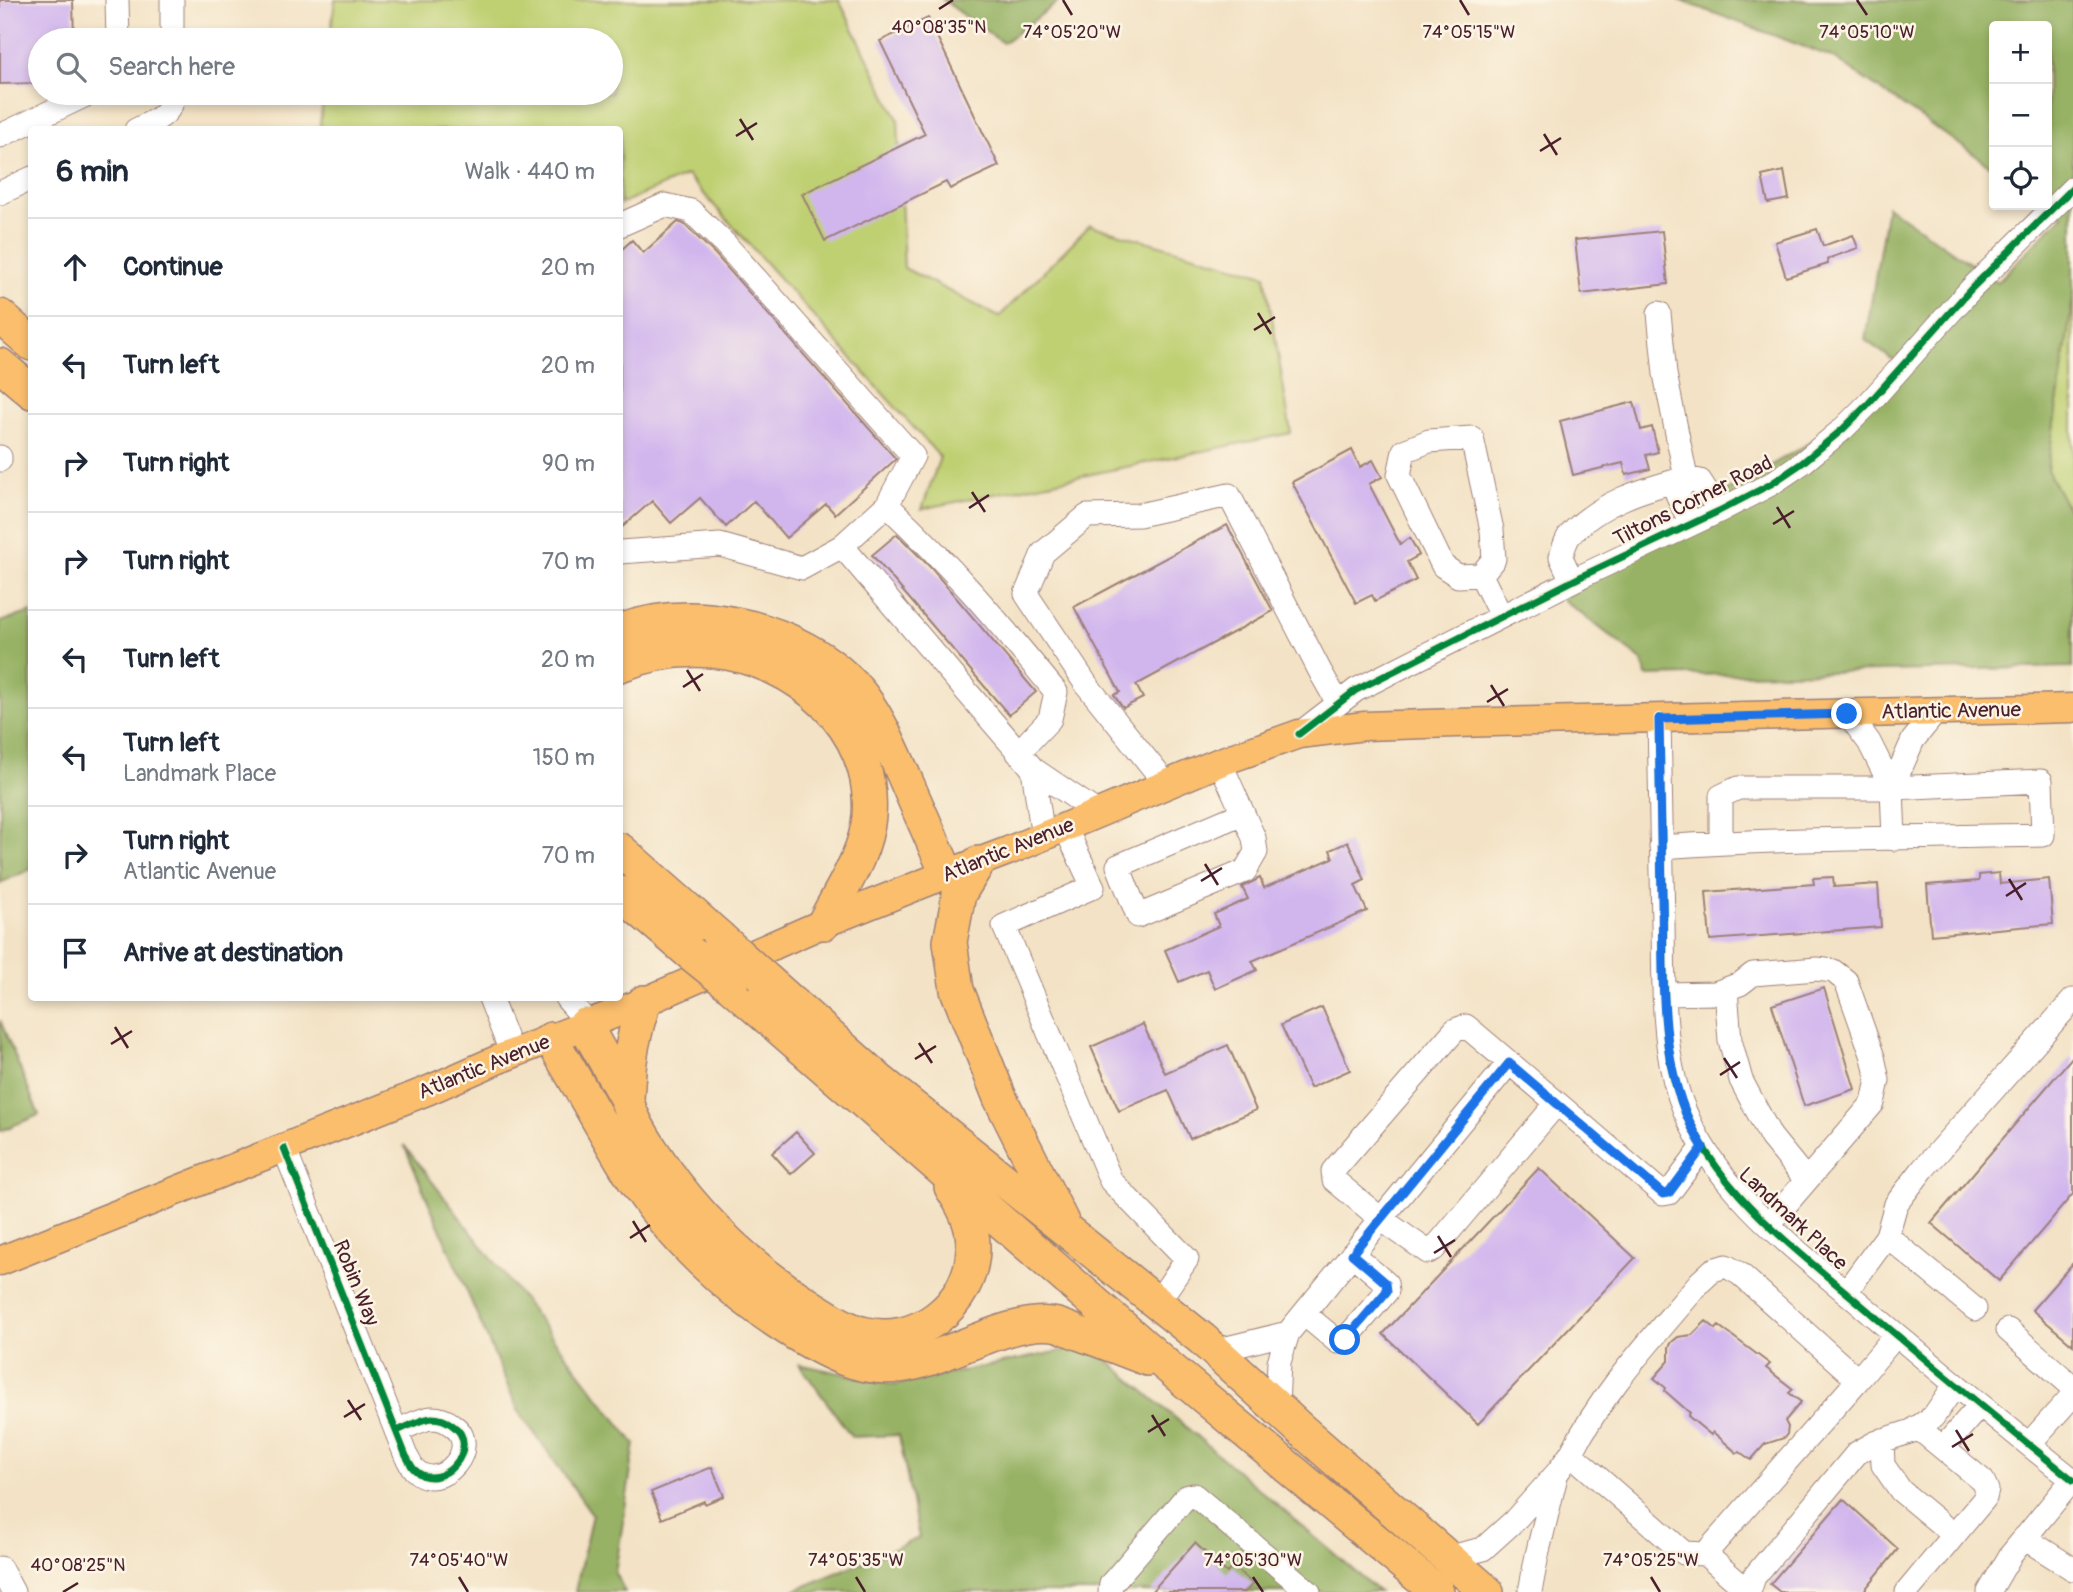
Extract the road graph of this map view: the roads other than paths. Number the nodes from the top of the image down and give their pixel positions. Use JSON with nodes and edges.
{"nodes":[{"id":1,"x":117,"y":0,"type":"edge"},
{"id":2,"x":172,"y":0,"type":"edge"},
{"id":3,"x":118,"y":28,"type":"edge"},
{"id":4,"x":172,"y":28,"type":"edge"},
{"id":5,"x":75,"y":105,"type":"edge"},
{"id":6,"x":172,"y":105,"type":"edge"},
{"id":7,"x":55,"y":121,"type":"edge"},
{"id":8,"x":37,"y":126,"type":"edge"},
{"id":9,"x":144,"y":126,"type":"edge"},
{"id":10,"x":28,"y":128,"type":"edge"},
{"id":11,"x":0,"y":136,"type":"edge"},
{"id":12,"x":28,"y":180,"type":"edge"},
{"id":13,"x":2073,"y":188,"type":"edge"},
{"id":14,"x":0,"y":193,"type":"edge"},
{"id":15,"x":623,"y":224,"type":"edge"},
{"id":16,"x":1659,"y":313,"type":"dead end"},
{"id":17,"x":0,"y":316,"type":"edge"},
{"id":18,"x":28,"y":340,"type":"edge"},
{"id":19,"x":0,"y":365,"type":"edge"},
{"id":20,"x":28,"y":389,"type":"edge"},
{"id":21,"x":1686,"y":478,"type":"junction"},
{"id":22,"x":887,"y":505,"type":"junction"},
{"id":23,"x":1719,"y":512,"type":"junction"},
{"id":24,"x":1691,"y":524,"type":"junction"},
{"id":25,"x":842,"y":546,"type":"junction"},
{"id":26,"x":623,"y":552,"type":"edge"},
{"id":27,"x":1482,"y":575,"type":"junction"},
{"id":28,"x":1572,"y":581,"type":"junction"},
{"id":29,"x":1501,"y":616,"type":"junction"},
{"id":30,"x":623,"y":630,"type":"edge"},
{"id":31,"x":623,"y":664,"type":"edge"},
{"id":32,"x":1338,"y":703,"type":"junction"},
{"id":33,"x":2073,"y":708,"type":"edge"},
{"id":34,"x":1936,"y":712,"type":"junction"},
{"id":35,"x":1847,"y":714,"type":"junction"},
{"id":36,"x":1659,"y":719,"type":"junction"},
{"id":37,"x":1299,"y":734,"type":"junction"},
{"id":38,"x":1026,"y":761,"type":"junction"},
{"id":39,"x":1220,"y":762,"type":"junction"},
{"id":40,"x":1166,"y":784,"type":"junction"},
{"id":41,"x":1892,"y":788,"type":"junction"},
{"id":42,"x":1098,"y":813,"type":"junction"},
{"id":43,"x":1243,"y":813,"type":"junction"},
{"id":44,"x":1054,"y":832,"type":"junction"},
{"id":45,"x":1894,"y":839,"type":"junction"},
{"id":46,"x":1721,"y":843,"type":"junction"},
{"id":47,"x":1661,"y":847,"type":"junction"},
{"id":48,"x":623,"y":853,"type":"edge"},
{"id":49,"x":978,"y":863,"type":"junction"},
{"id":50,"x":947,"y":874,"type":"junction"},
{"id":51,"x":623,"y":896,"type":"edge"},
{"id":52,"x":824,"y":923,"type":"junction"},
{"id":53,"x":746,"y":981,"type":"junction"},
{"id":54,"x":1726,"y":990,"type":"junction"},
{"id":55,"x":1665,"y":994,"type":"junction"},
{"id":56,"x":2073,"y":1000,"type":"edge"},
{"id":57,"x":491,"y":1001,"type":"edge"},
{"id":58,"x":568,"y":1001,"type":"edge"},
{"id":59,"x":644,"y":1002,"type":"junction"},
{"id":60,"x":587,"y":1025,"type":"junction"},
{"id":61,"x":551,"y":1039,"type":"junction"},
{"id":62,"x":512,"y":1054,"type":"junction"},
{"id":63,"x":1509,"y":1063,"type":"junction"},
{"id":64,"x":627,"y":1100,"type":"junction"},
{"id":65,"x":1557,"y":1103,"type":"junction"},
{"id":66,"x":284,"y":1147,"type":"junction"},
{"id":67,"x":1703,"y":1147,"type":"junction"},
{"id":68,"x":941,"y":1170,"type":"junction"},
{"id":69,"x":1807,"y":1180,"type":"junction"},
{"id":70,"x":1381,"y":1219,"type":"junction"},
{"id":71,"x":1769,"y":1224,"type":"junction"},
{"id":72,"x":1066,"y":1231,"type":"junction"},
{"id":73,"x":1887,"y":1236,"type":"junction"},
{"id":74,"x":1352,"y":1254,"type":"junction"},
{"id":75,"x":0,"y":1261,"type":"edge"},
{"id":76,"x":1846,"y":1292,"type":"junction"},
{"id":77,"x":1157,"y":1303,"type":"junction"},
{"id":78,"x":1975,"y":1310,"type":"dead end"},
{"id":79,"x":1304,"y":1314,"type":"junction"},
{"id":80,"x":2008,"y":1329,"type":"dead end"},
{"id":81,"x":1288,"y":1333,"type":"junction"},
{"id":82,"x":1896,"y":1335,"type":"junction"},
{"id":83,"x":1215,"y":1351,"type":"junction"},
{"id":84,"x":1166,"y":1365,"type":"junction"},
{"id":85,"x":1858,"y":1380,"type":"junction"},
{"id":86,"x":1955,"y":1385,"type":"junction"},
{"id":87,"x":2073,"y":1387,"type":"edge"},
{"id":88,"x":2073,"y":1395,"type":"edge"},
{"id":89,"x":1980,"y":1405,"type":"junction"},
{"id":90,"x":1276,"y":1407,"type":"junction"},
{"id":91,"x":1917,"y":1427,"type":"junction"},
{"id":92,"x":397,"y":1431,"type":"dead end"},
{"id":93,"x":1882,"y":1440,"type":"junction"},
{"id":94,"x":2029,"y":1444,"type":"junction"},
{"id":95,"x":1943,"y":1448,"type":"junction"},
{"id":96,"x":1571,"y":1454,"type":"junction"},
{"id":97,"x":1557,"y":1473,"type":"junction"},
{"id":98,"x":2073,"y":1479,"type":"edge"},
{"id":99,"x":1954,"y":1535,"type":"junction"},
{"id":100,"x":2024,"y":1538,"type":"junction"},
{"id":101,"x":1705,"y":1554,"type":"junction"},
{"id":102,"x":1447,"y":1558,"type":"junction"},
{"id":103,"x":0,"y":1568,"type":"edge"},
{"id":104,"x":2073,"y":1569,"type":"edge"},
{"id":105,"x":1751,"y":1587,"type":"edge"},
{"id":106,"x":13,"y":1592,"type":"edge"},
{"id":107,"x":1110,"y":1592,"type":"edge"},
{"id":108,"x":1309,"y":1592,"type":"edge"},
{"id":109,"x":1437,"y":1592,"type":"edge"},
{"id":110,"x":1487,"y":1592,"type":"edge"},
{"id":111,"x":1530,"y":1592,"type":"edge"},
{"id":112,"x":1907,"y":1592,"type":"edge"},
{"id":113,"x":1989,"y":1592,"type":"edge"}],
"edges":[{"from":1,"to":3,"type":"street"},
{"from":2,"to":4,"type":"street"},
{"from":5,"to":7,"type":"street"},
{"from":6,"to":9,"type":"street"},
{"from":7,"to":8,"type":"street"},
{"from":10,"to":11,"type":"street"},
{"from":12,"to":14,"type":"street"},
{"from":13,"to":23,"type":"street","name":"Tiltons Corner Road"},
{"from":15,"to":22,"type":"street"},
{"from":16,"to":21,"type":"street"},
{"from":17,"to":18,"type":"highway"},
{"from":19,"to":20,"type":"highway"},
{"from":21,"to":23,"type":"street"},
{"from":21,"to":24,"type":"street"},
{"from":21,"to":28,"type":"street"},
{"from":22,"to":25,"type":"street"},
{"from":22,"to":38,"type":"street"},
{"from":23,"to":24,"type":"street","name":"Tiltons Corner Road"},
{"from":24,"to":28,"type":"street","name":"Tiltons Corner Road"},
{"from":25,"to":26,"type":"street"},
{"from":25,"to":38,"type":"street"},
{"from":27,"to":27,"type":"street"},
{"from":27,"to":29,"type":"street"},
{"from":28,"to":29,"type":"street","name":"Tiltons Corner Road"},
{"from":29,"to":32,"type":"street","name":"Tiltons Corner Road"},
{"from":30,"to":50,"type":"highway"},
{"from":31,"to":52,"type":"highway"},
{"from":32,"to":37,"type":"street","name":"Tiltons Corner Road"},
{"from":32,"to":40,"type":"street"},
{"from":33,"to":34,"type":"main road","name":"Atlantic Avenue"},
{"from":34,"to":35,"type":"main road","name":"Atlantic Avenue"},
{"from":34,"to":41,"type":"street"},
{"from":35,"to":36,"type":"main road","name":"Atlantic Avenue"},
{"from":35,"to":41,"type":"street"},
{"from":36,"to":37,"type":"main road","name":"Atlantic Avenue"},
{"from":36,"to":47,"type":"street","name":"Landmark Place"},
{"from":37,"to":39,"type":"main road","name":"Atlantic Avenue"},
{"from":38,"to":42,"type":"street"},
{"from":38,"to":44,"type":"street"},
{"from":39,"to":40,"type":"main road","name":"Atlantic Avenue"},
{"from":39,"to":43,"type":"street"},
{"from":40,"to":42,"type":"main road","name":"Atlantic Avenue"},
{"from":41,"to":45,"type":"street"},
{"from":41,"to":45,"type":"street"},
{"from":41,"to":46,"type":"street"},
{"from":42,"to":44,"type":"main road","name":"Atlantic Avenue"},
{"from":43,"to":43,"type":"street"},
{"from":44,"to":49,"type":"main road","name":"Atlantic Avenue"},
{"from":44,"to":77,"type":"street"},
{"from":45,"to":46,"type":"street"},
{"from":46,"to":47,"type":"street"},
{"from":47,"to":55,"type":"street","name":"Landmark Place"},
{"from":48,"to":53,"type":"highway","bridge":true},
{"from":49,"to":50,"type":"main road","name":"Atlantic Avenue"},
{"from":49,"to":72,"type":"highway"},
{"from":50,"to":52,"type":"main road","name":"Atlantic Avenue"},
{"from":51,"to":53,"type":"highway","bridge":true},
{"from":52,"to":59,"type":"main road","name":"Atlantic Avenue"},
{"from":53,"to":68,"type":"highway"},
{"from":53,"to":72,"type":"highway"},
{"from":54,"to":55,"type":"street"},
{"from":54,"to":69,"type":"street"},
{"from":54,"to":69,"type":"street"},
{"from":55,"to":67,"type":"street","name":"Landmark Place"},
{"from":56,"to":73,"type":"street"},
{"from":57,"to":62,"type":"street"},
{"from":58,"to":60,"type":"street"},
{"from":59,"to":60,"type":"main road","name":"Atlantic Avenue"},
{"from":59,"to":64,"type":"highway"},
{"from":60,"to":61,"type":"main road","name":"Atlantic Avenue"},
{"from":60,"to":64,"type":"highway"},
{"from":61,"to":62,"type":"main road","name":"Atlantic Avenue"},
{"from":61,"to":84,"type":"highway"},
{"from":62,"to":66,"type":"main road","name":"Atlantic Avenue"},
{"from":63,"to":65,"type":"street"},
{"from":63,"to":70,"type":"street"},
{"from":63,"to":70,"type":"street"},
{"from":64,"to":68,"type":"highway"},
{"from":65,"to":67,"type":"street"},
{"from":65,"to":70,"type":"street"},
{"from":66,"to":75,"type":"main road","name":"Atlantic Avenue"},
{"from":66,"to":92,"type":"street","name":"Robin Way"},
{"from":67,"to":71,"type":"street","name":"Landmark Place"},
{"from":68,"to":84,"type":"highway"},
{"from":69,"to":71,"type":"street"},
{"from":70,"to":74,"type":"street"},
{"from":71,"to":76,"type":"street","name":"Landmark Place"},
{"from":72,"to":77,"type":"highway"},
{"from":73,"to":76,"type":"street"},
{"from":73,"to":78,"type":"street"},
{"from":74,"to":79,"type":"street"},
{"from":74,"to":79,"type":"street"},
{"from":76,"to":82,"type":"street","name":"Landmark Place"},
{"from":77,"to":83,"type":"highway"},
{"from":79,"to":81,"type":"street"},
{"from":80,"to":87,"type":"street"},
{"from":81,"to":83,"type":"street"},
{"from":81,"to":90,"type":"street"},
{"from":82,"to":85,"type":"street"},
{"from":82,"to":86,"type":"street","name":"Landmark Place"},
{"from":83,"to":90,"type":"highway"},
{"from":84,"to":109,"type":"highway"},
{"from":85,"to":96,"type":"street"},
{"from":85,"to":101,"type":"street"},
{"from":86,"to":89,"type":"street","name":"Landmark Place"},
{"from":86,"to":91,"type":"street"},
{"from":88,"to":94,"type":"street"},
{"from":89,"to":94,"type":"street","name":"Landmark Place"},
{"from":89,"to":95,"type":"street"},
{"from":90,"to":102,"type":"highway"},
{"from":91,"to":93,"type":"street"},
{"from":91,"to":95,"type":"street"},
{"from":93,"to":99,"type":"street"},
{"from":93,"to":105,"type":"street"},
{"from":94,"to":98,"type":"street","name":"Landmark Place"},
{"from":95,"to":99,"type":"street"},
{"from":96,"to":97,"type":"street"},
{"from":96,"to":101,"type":"street"},
{"from":97,"to":102,"type":"street"},
{"from":97,"to":111,"type":"street"},
{"from":98,"to":100,"type":"street"},
{"from":99,"to":112,"type":"street"},
{"from":100,"to":104,"type":"street"},
{"from":100,"to":113,"type":"street"},
{"from":101,"to":105,"type":"street"},
{"from":102,"to":110,"type":"highway"},
{"from":103,"to":106,"type":"street"},
{"from":107,"to":108,"type":"street"}]}
